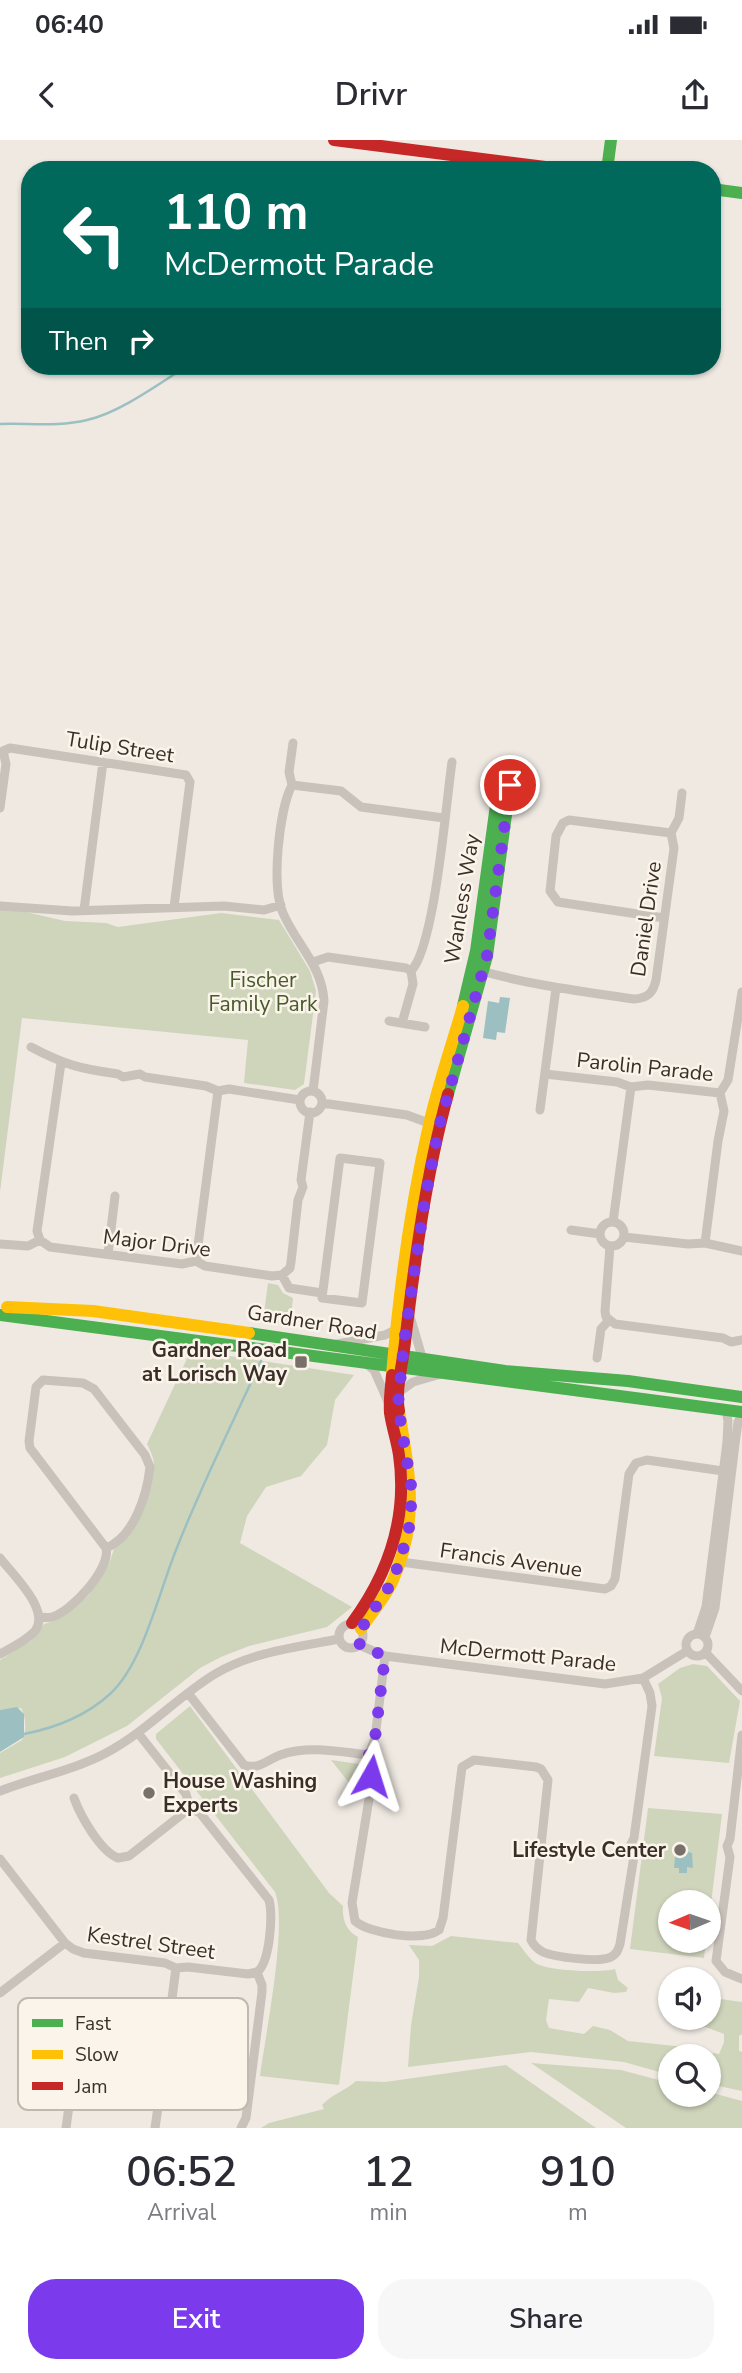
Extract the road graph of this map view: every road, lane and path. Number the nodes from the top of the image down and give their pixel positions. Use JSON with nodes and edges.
{"nodes":[{"id":1,"x":334,"y":140,"type":"edge"},
{"id":2,"x":611,"y":140,"type":"edge"},
{"id":3,"x":498,"y":161,"type":"edge"},
{"id":4,"x":608,"y":161,"type":"edge"},
{"id":5,"x":721,"y":190,"type":"edge"},
{"id":6,"x":742,"y":193,"type":"edge"},
{"id":7,"x":293,"y":743,"type":"dead end"},
{"id":8,"x":2,"y":749,"type":"edge"},
{"id":9,"x":103,"y":762,"type":"junction"},
{"id":10,"x":452,"y":762,"type":"dead end"},
{"id":11,"x":292,"y":785,"type":"junction"},
{"id":12,"x":682,"y":793,"type":"dead end"},
{"id":13,"x":0,"y":808,"type":"edge"},
{"id":14,"x":444,"y":818,"type":"junction"},
{"id":15,"x":671,"y":833,"type":"junction"},
{"id":16,"x":281,"y":905,"type":"junction"},
{"id":17,"x":0,"y":906,"type":"edge"},
{"id":18,"x":174,"y":908,"type":"junction"},
{"id":19,"x":84,"y":910,"type":"junction"},
{"id":20,"x":664,"y":918,"type":"junction"},
{"id":21,"x":313,"y":962,"type":"junction"},
{"id":22,"x":477,"y":970,"type":"junction"},
{"id":23,"x":411,"y":971,"type":"junction"},
{"id":24,"x":556,"y":988,"type":"junction"},
{"id":25,"x":742,"y":992,"type":"edge"},
{"id":26,"x":389,"y":1021,"type":"dead end"},
{"id":27,"x":402,"y":1023,"type":"junction"},
{"id":28,"x":425,"y":1027,"type":"dead end"},
{"id":29,"x":31,"y":1047,"type":"dead end"},
{"id":30,"x":61,"y":1063,"type":"junction"},
{"id":31,"x":545,"y":1074,"type":"junction"},
{"id":32,"x":631,"y":1087,"type":"junction"},
{"id":33,"x":218,"y":1091,"type":"junction"},
{"id":34,"x":313,"y":1091,"type":"junction"},
{"id":35,"x":720,"y":1093,"type":"junction"},
{"id":36,"x":300,"y":1100,"type":"junction"},
{"id":37,"x":322,"y":1103,"type":"junction"},
{"id":38,"x":540,"y":1110,"type":"dead end"},
{"id":39,"x":310,"y":1112,"type":"junction"},
{"id":40,"x":434,"y":1125,"type":"junction"},
{"id":41,"x":115,"y":1196,"type":"dead end"},
{"id":42,"x":613,"y":1222,"type":"junction"},
{"id":43,"x":571,"y":1230,"type":"dead end"},
{"id":44,"x":600,"y":1234,"type":"junction"},
{"id":45,"x":624,"y":1237,"type":"junction"},
{"id":46,"x":40,"y":1240,"type":"junction"},
{"id":47,"x":705,"y":1243,"type":"junction"},
{"id":48,"x":0,"y":1244,"type":"edge"},
{"id":49,"x":610,"y":1247,"type":"junction"},
{"id":50,"x":742,"y":1251,"type":"edge"},
{"id":51,"x":108,"y":1254,"type":"junction"},
{"id":52,"x":196,"y":1261,"type":"junction"},
{"id":53,"x":282,"y":1275,"type":"junction"},
{"id":54,"x":322,"y":1293,"type":"junction"},
{"id":55,"x":0,"y":1306,"type":"edge"},
{"id":56,"x":409,"y":1311,"type":"junction"},
{"id":57,"x":0,"y":1315,"type":"edge"},
{"id":58,"x":609,"y":1321,"type":"junction"},
{"id":59,"x":397,"y":1329,"type":"junction"},
{"id":60,"x":742,"y":1339,"type":"edge"},
{"id":61,"x":332,"y":1345,"type":"junction"},
{"id":62,"x":422,"y":1357,"type":"junction"},
{"id":63,"x":597,"y":1358,"type":"dead end"},
{"id":64,"x":398,"y":1360,"type":"junction"},
{"id":65,"x":363,"y":1362,"type":"junction"},
{"id":66,"x":446,"y":1373,"type":"junction"},
{"id":67,"x":399,"y":1392,"type":"junction"},
{"id":68,"x":742,"y":1397,"type":"edge"},
{"id":69,"x":390,"y":1406,"type":"junction"},
{"id":70,"x":726,"y":1410,"type":"junction"},
{"id":71,"x":742,"y":1414,"type":"edge"},
{"id":72,"x":723,"y":1471,"type":"junction"},
{"id":73,"x":106,"y":1548,"type":"junction"},
{"id":74,"x":0,"y":1559,"type":"edge"},
{"id":75,"x":401,"y":1562,"type":"junction"},
{"id":76,"x":40,"y":1617,"type":"junction"},
{"id":77,"x":357,"y":1626,"type":"junction"},
{"id":78,"x":701,"y":1636,"type":"junction"},
{"id":79,"x":339,"y":1639,"type":"junction"},
{"id":80,"x":359,"y":1645,"type":"junction"},
{"id":81,"x":687,"y":1651,"type":"junction"},
{"id":82,"x":706,"y":1653,"type":"junction"},
{"id":83,"x":0,"y":1654,"type":"edge"},
{"id":84,"x":385,"y":1656,"type":"junction"},
{"id":85,"x":643,"y":1678,"type":"junction"},
{"id":86,"x":742,"y":1691,"type":"edge"},
{"id":87,"x":188,"y":1693,"type":"junction"},
{"id":88,"x":138,"y":1732,"type":"junction"},
{"id":89,"x":742,"y":1735,"type":"edge"},
{"id":90,"x":369,"y":1755,"type":"junction"},
{"id":91,"x":0,"y":1791,"type":"edge"},
{"id":92,"x":74,"y":1798,"type":"dead end"},
{"id":93,"x":190,"y":1808,"type":"junction"},
{"id":94,"x":0,"y":1859,"type":"edge"},
{"id":95,"x":65,"y":1942,"type":"junction"},
{"id":96,"x":176,"y":1968,"type":"junction"},
{"id":97,"x":257,"y":1972,"type":"junction"},
{"id":98,"x":742,"y":1979,"type":"edge"},
{"id":99,"x":0,"y":1993,"type":"edge"},
{"id":100,"x":172,"y":1998,"type":"edge"},
{"id":101,"x":248,"y":2103,"type":"edge"},
{"id":102,"x":68,"y":2110,"type":"edge"},
{"id":103,"x":158,"y":2110,"type":"edge"},
{"id":104,"x":247,"y":2110,"type":"edge"},
{"id":105,"x":66,"y":2128,"type":"edge"},
{"id":106,"x":155,"y":2128,"type":"edge"},
{"id":107,"x":241,"y":2128,"type":"edge"}],
"edges":[{"from":1,"to":3,"type":"street"},
{"from":2,"to":4,"type":"street"},
{"from":5,"to":6,"type":"street"},
{"from":7,"to":11,"type":"street"},
{"from":8,"to":9,"type":"street","name":"Tulip Street"},
{"from":8,"to":13,"type":"street"},
{"from":9,"to":18,"type":"street","name":"Tulip Street"},
{"from":9,"to":19,"type":"street"},
{"from":10,"to":14,"type":"street"},
{"from":11,"to":14,"type":"street"},
{"from":11,"to":16,"type":"street"},
{"from":12,"to":15,"type":"street","name":"Daniel Drive"},
{"from":14,"to":23,"type":"street"},
{"from":15,"to":20,"type":"street","name":"Daniel Drive"},
{"from":15,"to":20,"type":"street"},
{"from":16,"to":18,"type":"street"},
{"from":16,"to":21,"type":"street"},
{"from":17,"to":19,"type":"street"},
{"from":18,"to":19,"type":"street"},
{"from":20,"to":24,"type":"street","name":"Daniel Drive"},
{"from":21,"to":23,"type":"street"},
{"from":21,"to":34,"type":"street"},
{"from":22,"to":22,"type":"street","name":"Wanless Way"},
{"from":22,"to":24,"type":"street","name":"Daniel Drive"},
{"from":22,"to":40,"type":"street","name":"Wanless Way"},
{"from":23,"to":27,"type":"street"},
{"from":24,"to":31,"type":"street"},
{"from":25,"to":35,"type":"street","name":"Parolin Parade"},
{"from":26,"to":27,"type":"street"},
{"from":27,"to":28,"type":"street"},
{"from":29,"to":30,"type":"street"},
{"from":30,"to":33,"type":"street"},
{"from":30,"to":46,"type":"street"},
{"from":31,"to":32,"type":"street","name":"Parolin Parade"},
{"from":31,"to":38,"type":"street"},
{"from":32,"to":35,"type":"street","name":"Parolin Parade"},
{"from":32,"to":42,"type":"street"},
{"from":33,"to":36,"type":"street"},
{"from":33,"to":52,"type":"street"},
{"from":34,"to":36,"type":"street"},
{"from":34,"to":37,"type":"street"},
{"from":35,"to":47,"type":"street"},
{"from":36,"to":39,"type":"street"},
{"from":37,"to":39,"type":"street"},
{"from":37,"to":40,"type":"street"},
{"from":39,"to":53,"type":"street"},
{"from":40,"to":56,"type":"street","name":"Wanless Way"},
{"from":40,"to":59,"type":"street","name":"Wanless Way"},
{"from":41,"to":51,"type":"street"},
{"from":42,"to":44,"type":"street"},
{"from":42,"to":45,"type":"street"},
{"from":43,"to":44,"type":"street"},
{"from":44,"to":49,"type":"street"},
{"from":45,"to":47,"type":"street"},
{"from":45,"to":49,"type":"street"},
{"from":46,"to":48,"type":"street"},
{"from":46,"to":51,"type":"street","name":"Major Drive"},
{"from":47,"to":50,"type":"street"},
{"from":49,"to":58,"type":"street"},
{"from":51,"to":52,"type":"street","name":"Major Drive"},
{"from":52,"to":53,"type":"street","name":"Major Drive"},
{"from":53,"to":54,"type":"street"},
{"from":54,"to":54,"type":"street"},
{"from":55,"to":61,"type":"street","name":"Gardner Road"},
{"from":56,"to":62,"type":"street"},
{"from":56,"to":64,"type":"street","name":"Wanless Way"},
{"from":57,"to":65,"type":"street","name":"Gardner Road"},
{"from":58,"to":60,"type":"street"},
{"from":58,"to":63,"type":"street"},
{"from":59,"to":61,"type":"street"},
{"from":59,"to":64,"type":"street","name":"Wanless Way"},
{"from":61,"to":64,"type":"street","name":"Gardner Road"},
{"from":62,"to":64,"type":"street","name":"Gardner Road"},
{"from":62,"to":68,"type":"street","name":"Gardner Road"},
{"from":64,"to":65,"type":"street","name":"Gardner Road"},
{"from":64,"to":66,"type":"street","name":"Gardner Road"},
{"from":64,"to":67,"type":"street"},
{"from":64,"to":69,"type":"street"},
{"from":65,"to":69,"type":"street"},
{"from":66,"to":67,"type":"street","name":"Gardner Road"},
{"from":66,"to":70,"type":"street","name":"Gardner Road"},
{"from":67,"to":75,"type":"street"},
{"from":69,"to":77,"type":"street"},
{"from":70,"to":71,"type":"street","name":"Gardner Road"},
{"from":70,"to":72,"type":"street"},
{"from":71,"to":78,"type":"street"},
{"from":72,"to":75,"type":"street","name":"Francis Avenue"},
{"from":72,"to":78,"type":"street"},
{"from":73,"to":73,"type":"street"},
{"from":73,"to":76,"type":"street"},
{"from":74,"to":76,"type":"street"},
{"from":75,"to":77,"type":"street"},
{"from":76,"to":83,"type":"street"},
{"from":77,"to":79,"type":"street"},
{"from":77,"to":80,"type":"street"},
{"from":78,"to":81,"type":"street"},
{"from":78,"to":82,"type":"street"},
{"from":79,"to":80,"type":"street"},
{"from":79,"to":87,"type":"street"},
{"from":80,"to":84,"type":"street","name":"McDermott Parade"},
{"from":81,"to":82,"type":"street"},
{"from":81,"to":85,"type":"street","name":"McDermott Parade"},
{"from":82,"to":86,"type":"street"},
{"from":84,"to":85,"type":"street","name":"McDermott Parade"},
{"from":84,"to":90,"type":"street"},
{"from":85,"to":90,"type":"street"},
{"from":87,"to":88,"type":"street"},
{"from":87,"to":90,"type":"street"},
{"from":88,"to":91,"type":"street"},
{"from":88,"to":93,"type":"street"},
{"from":89,"to":98,"type":"street"},
{"from":92,"to":93,"type":"street"},
{"from":93,"to":97,"type":"street"},
{"from":94,"to":95,"type":"street","name":"Kestrel Street"},
{"from":95,"to":96,"type":"street","name":"Kestrel Street"},
{"from":95,"to":99,"type":"street"},
{"from":96,"to":97,"type":"street","name":"Kestrel Street"},
{"from":96,"to":100,"type":"street"},
{"from":97,"to":101,"type":"street"},
{"from":102,"to":105,"type":"street"},
{"from":103,"to":106,"type":"street"},
{"from":104,"to":107,"type":"street"}]}
